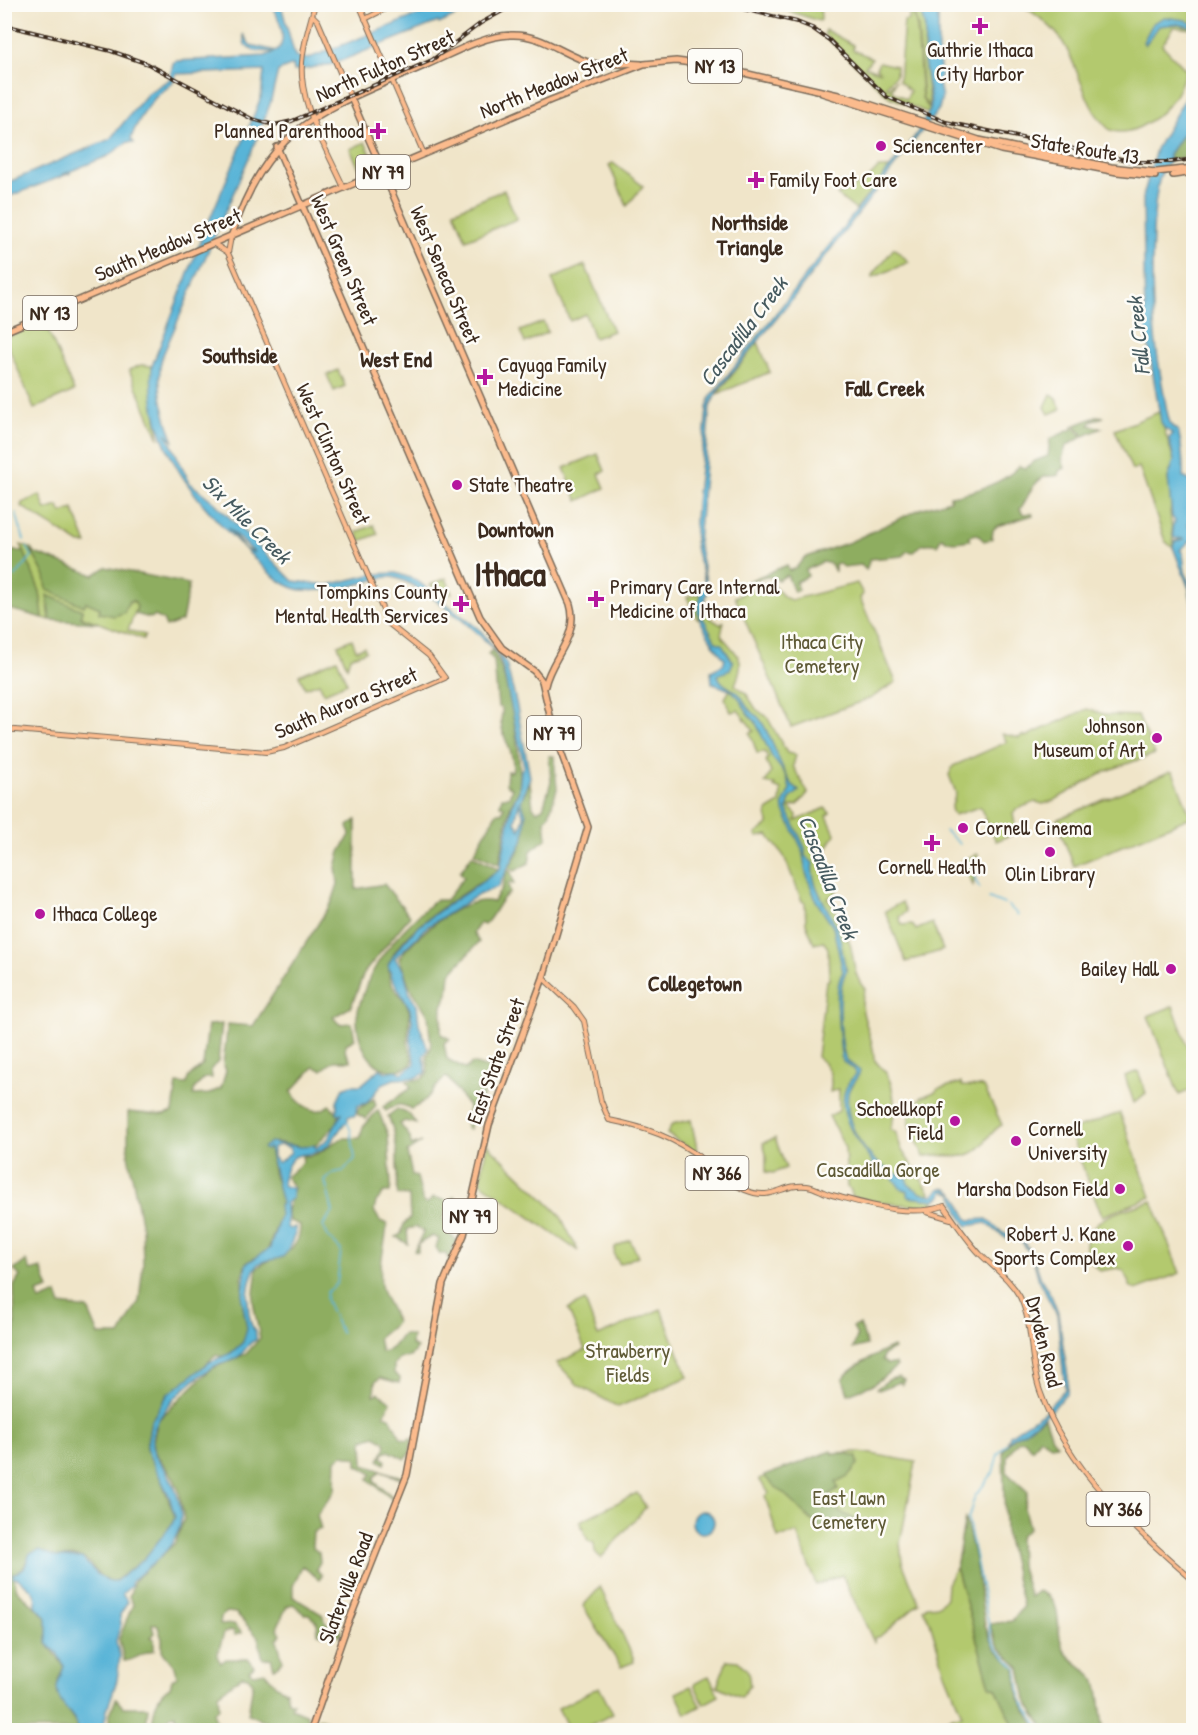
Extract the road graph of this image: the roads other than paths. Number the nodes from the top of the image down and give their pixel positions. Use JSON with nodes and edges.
{"nodes":[{"id":1,"x":315,"y":4,"type":"edge"},
{"id":2,"x":359,"y":4,"type":"edge"},
{"id":3,"x":395,"y":4,"type":"edge"},
{"id":4,"x":312,"y":15,"type":"junction"},
{"id":5,"x":365,"y":19,"type":"junction"},
{"id":6,"x":644,"y":64,"type":"junction"},
{"id":7,"x":392,"y":80,"type":"junction"},
{"id":8,"x":351,"y":98,"type":"junction"},
{"id":9,"x":312,"y":117,"type":"junction"},
{"id":10,"x":973,"y":140,"type":"junction"},
{"id":11,"x":277,"y":147,"type":"junction"},
{"id":12,"x":424,"y":154,"type":"junction"},
{"id":13,"x":1194,"y":170,"type":"edge"},
{"id":14,"x":382,"y":172,"type":"junction"},
{"id":15,"x":1140,"y":173,"type":"junction"},
{"id":16,"x":344,"y":188,"type":"junction"},
{"id":17,"x":303,"y":206,"type":"junction"},
{"id":18,"x":231,"y":237,"type":"junction"},
{"id":19,"x":213,"y":244,"type":"junction"},
{"id":20,"x":228,"y":253,"type":"junction"},
{"id":21,"x":4,"y":332,"type":"edge"},
{"id":22,"x":445,"y":678,"type":"joint"},
{"id":23,"x":543,"y":685,"type":"junction"},
{"id":24,"x":4,"y":729,"type":"edge"},
{"id":25,"x":543,"y":978,"type":"junction"},
{"id":26,"x":918,"y":1210,"type":"junction"},
{"id":27,"x":955,"y":1221,"type":"junction"},
{"id":28,"x":412,"y":1457,"type":"joint"},
{"id":29,"x":1194,"y":1581,"type":"edge"},
{"id":30,"x":311,"y":1731,"type":"edge"}],
"edges":[{"from":1,"to":4,"type":"main road"},
{"from":2,"to":5,"type":"main road"},
{"from":3,"to":5,"type":"main road"},
{"from":4,"to":8,"type":"main road","name":"West Seneca Street","number":"NY 79"},
{"from":4,"to":9,"type":"main road"},
{"from":5,"to":7,"type":"main road"},
{"from":6,"to":7,"type":"highway","name":"North Fulton Street","number":"NY 13"},
{"from":6,"to":10,"type":"highway","name":"North Meadow Street","number":"NY 13"},
{"from":6,"to":12,"type":"highway","name":"North Meadow Street","number":"NY 13"},
{"from":7,"to":8,"type":"highway","name":"North Fulton Street","number":"NY 13"},
{"from":7,"to":12,"type":"main road"},
{"from":8,"to":9,"type":"highway","name":"North Fulton Street","number":"NY 13"},
{"from":8,"to":14,"type":"highway","name":"West Seneca Street","number":"NY 79"},
{"from":9,"to":11,"type":"highway","number":"NY 13"},
{"from":9,"to":16,"type":"main road"},
{"from":10,"to":15,"type":"highway","name":"State Route 13","number":"NY 13"},
{"from":10,"to":15,"type":"highway","name":"State Route 13","number":"NY 13"},
{"from":11,"to":17,"type":"highway","name":"West Green Street"},
{"from":11,"to":18,"type":"highway","number":"NY 13"},
{"from":12,"to":14,"type":"highway","name":"North Meadow Street","number":"NY 13"},
{"from":13,"to":15,"type":"highway","name":"State Route 13","number":"NY 13"},
{"from":14,"to":16,"type":"highway","name":"North Meadow Street","number":"NY 13"},
{"from":14,"to":23,"type":"highway","name":"West Seneca Street","number":"NY 79"},
{"from":16,"to":17,"type":"highway","name":"South Meadow Street","number":"NY 13"},
{"from":17,"to":18,"type":"highway","name":"South Meadow Street","number":"NY 13"},
{"from":17,"to":23,"type":"highway","name":"West Green Street"},
{"from":18,"to":19,"type":"highway","name":"South Meadow Street","number":"NY 13"},
{"from":18,"to":20,"type":"main road"},
{"from":19,"to":20,"type":"main road"},
{"from":19,"to":21,"type":"highway","name":"South Meadow Street","number":"NY 13"},
{"from":20,"to":22,"type":"main road","name":"West Clinton Street"},
{"from":22,"to":24,"type":"main road","name":"South Aurora Street"},
{"from":23,"to":25,"type":"highway","name":"East State Street","number":"NY 79"},
{"from":25,"to":26,"type":"main road","name":"Dryden Road","number":"NY 366"},
{"from":25,"to":28,"type":"highway","name":"East State Street","number":"NY 79"},
{"from":26,"to":27,"type":"main road","name":"Dryden Road","number":"NY 366"},
{"from":26,"to":27,"type":"main road","name":"Dryden Road","number":"NY 366"},
{"from":27,"to":29,"type":"main road","name":"Dryden Road","number":"NY 366"},
{"from":28,"to":30,"type":"highway","name":"Slaterville Road","number":"NY 79"}]}
